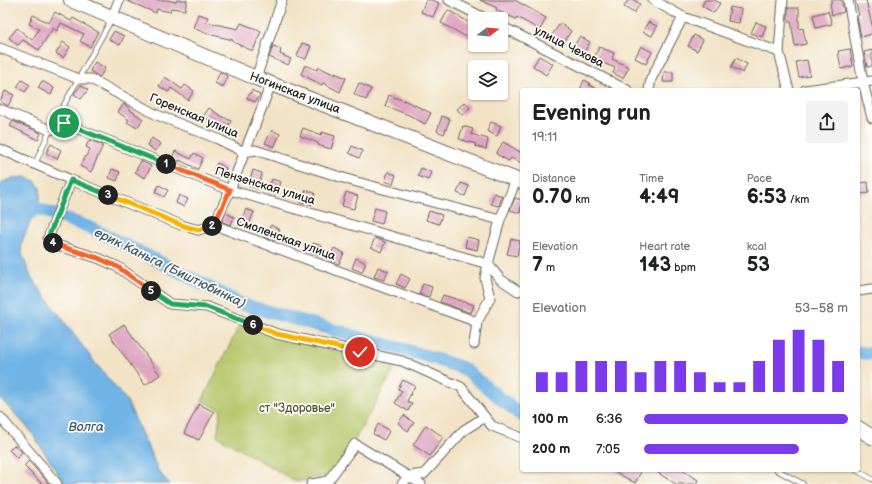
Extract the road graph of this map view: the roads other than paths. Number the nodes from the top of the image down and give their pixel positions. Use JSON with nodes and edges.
{"nodes":[{"id":1,"x":70,"y":0,"type":"edge"},
{"id":2,"x":119,"y":0,"type":"edge"},
{"id":3,"x":282,"y":0,"type":"edge"},
{"id":4,"x":449,"y":0,"type":"edge"},
{"id":5,"x":653,"y":0,"type":"edge"},
{"id":6,"x":783,"y":0,"type":"edge"},
{"id":7,"x":848,"y":0,"type":"edge"},
{"id":8,"x":472,"y":12,"type":"edge"},
{"id":9,"x":683,"y":17,"type":"junction"},
{"id":10,"x":112,"y":18,"type":"junction"},
{"id":11,"x":508,"y":30,"type":"edge"},
{"id":12,"x":0,"y":48,"type":"edge"},
{"id":13,"x":779,"y":52,"type":"junction"},
{"id":14,"x":256,"y":78,"type":"junction"},
{"id":15,"x":79,"y":79,"type":"junction"},
{"id":16,"x":867,"y":81,"type":"edge"},
{"id":17,"x":272,"y":84,"type":"junction"},
{"id":18,"x":623,"y":88,"type":"edge"},
{"id":19,"x":649,"y":88,"type":"edge"},
{"id":20,"x":788,"y":88,"type":"edge"},
{"id":21,"x":819,"y":88,"type":"edge"},
{"id":22,"x":0,"y":109,"type":"edge"},
{"id":23,"x":872,"y":118,"type":"edge"},
{"id":24,"x":50,"y":130,"type":"junction"},
{"id":25,"x":0,"y":149,"type":"edge"},
{"id":26,"x":244,"y":152,"type":"junction"},
{"id":27,"x":35,"y":164,"type":"junction"},
{"id":28,"x":71,"y":180,"type":"junction"},
{"id":29,"x":519,"y":181,"type":"edge"},
{"id":30,"x":230,"y":190,"type":"junction"},
{"id":31,"x":500,"y":220,"type":"junction"},
{"id":32,"x":214,"y":225,"type":"junction"},
{"id":33,"x":488,"y":264,"type":"junction"},
{"id":34,"x":872,"y":289,"type":"edge"},
{"id":35,"x":520,"y":291,"type":"edge"},
{"id":36,"x":860,"y":291,"type":"edge"},
{"id":37,"x":476,"y":322,"type":"junction"},
{"id":38,"x":474,"y":344,"type":"dead end"},
{"id":39,"x":485,"y":417,"type":"junction"},
{"id":40,"x":0,"y":418,"type":"edge"},
{"id":41,"x":860,"y":429,"type":"edge"},
{"id":42,"x":520,"y":437,"type":"edge"},
{"id":43,"x":872,"y":437,"type":"edge"},
{"id":44,"x":781,"y":472,"type":"edge"},
{"id":45,"x":860,"y":472,"type":"edge"},
{"id":46,"x":409,"y":476,"type":"junction"},
{"id":47,"x":872,"y":479,"type":"edge"},
{"id":48,"x":57,"y":484,"type":"edge"},
{"id":49,"x":311,"y":484,"type":"edge"},
{"id":50,"x":402,"y":484,"type":"edge"},
{"id":51,"x":421,"y":484,"type":"edge"},
{"id":52,"x":803,"y":484,"type":"edge"}],
"edges":[{"from":1,"to":10,"type":"main road","name":"Ногинская улица"},
{"from":2,"to":10,"type":"street"},
{"from":3,"to":14,"type":"street"},
{"from":4,"to":8,"type":"street"},
{"from":5,"to":9,"type":"street"},
{"from":6,"to":13,"type":"street"},
{"from":7,"to":16,"type":"street"},
{"from":9,"to":13,"type":"street"},
{"from":9,"to":19,"type":"street"},
{"from":10,"to":14,"type":"main road","name":"Ногинская улица"},
{"from":10,"to":15,"type":"lane"},
{"from":11,"to":18,"type":"street","name":"улица Чехова"},
{"from":12,"to":15,"type":"street","name":"Горенская улица"},
{"from":13,"to":20,"type":"street"},
{"from":14,"to":17,"type":"main road","name":"Ногинская улица"},
{"from":15,"to":24,"type":"lane"},
{"from":15,"to":26,"type":"street","name":"Горенская улица"},
{"from":16,"to":21,"type":"street"},
{"from":16,"to":23,"type":"street"},
{"from":17,"to":26,"type":"street"},
{"from":17,"to":29,"type":"main road","name":"Ногинская улица"},
{"from":22,"to":24,"type":"street"},
{"from":24,"to":27,"type":"lane"},
{"from":24,"to":30,"type":"street","name":"Пензенская улица"},
{"from":25,"to":27,"type":"street"},
{"from":26,"to":30,"type":"street"},
{"from":26,"to":31,"type":"street","name":"Горенская улица"},
{"from":27,"to":28,"type":"street"},
{"from":28,"to":32,"type":"street"},
{"from":28,"to":39,"type":"street"},
{"from":29,"to":31,"type":"street"},
{"from":30,"to":32,"type":"street"},
{"from":30,"to":33,"type":"street","name":"Пензенская улица"},
{"from":31,"to":33,"type":"street"},
{"from":32,"to":37,"type":"street","name":"Смоленская улица"},
{"from":33,"to":35,"type":"street"},
{"from":33,"to":37,"type":"street"},
{"from":34,"to":36,"type":"street"},
{"from":37,"to":38,"type":"street"},
{"from":39,"to":42,"type":"street"},
{"from":39,"to":46,"type":"street"},
{"from":40,"to":48,"type":"street"},
{"from":41,"to":43,"type":"main road"},
{"from":44,"to":52,"type":"lane"},
{"from":45,"to":47,"type":"lane"},
{"from":46,"to":49,"type":"street"},
{"from":46,"to":50,"type":"street"},
{"from":46,"to":51,"type":"street"}]}
